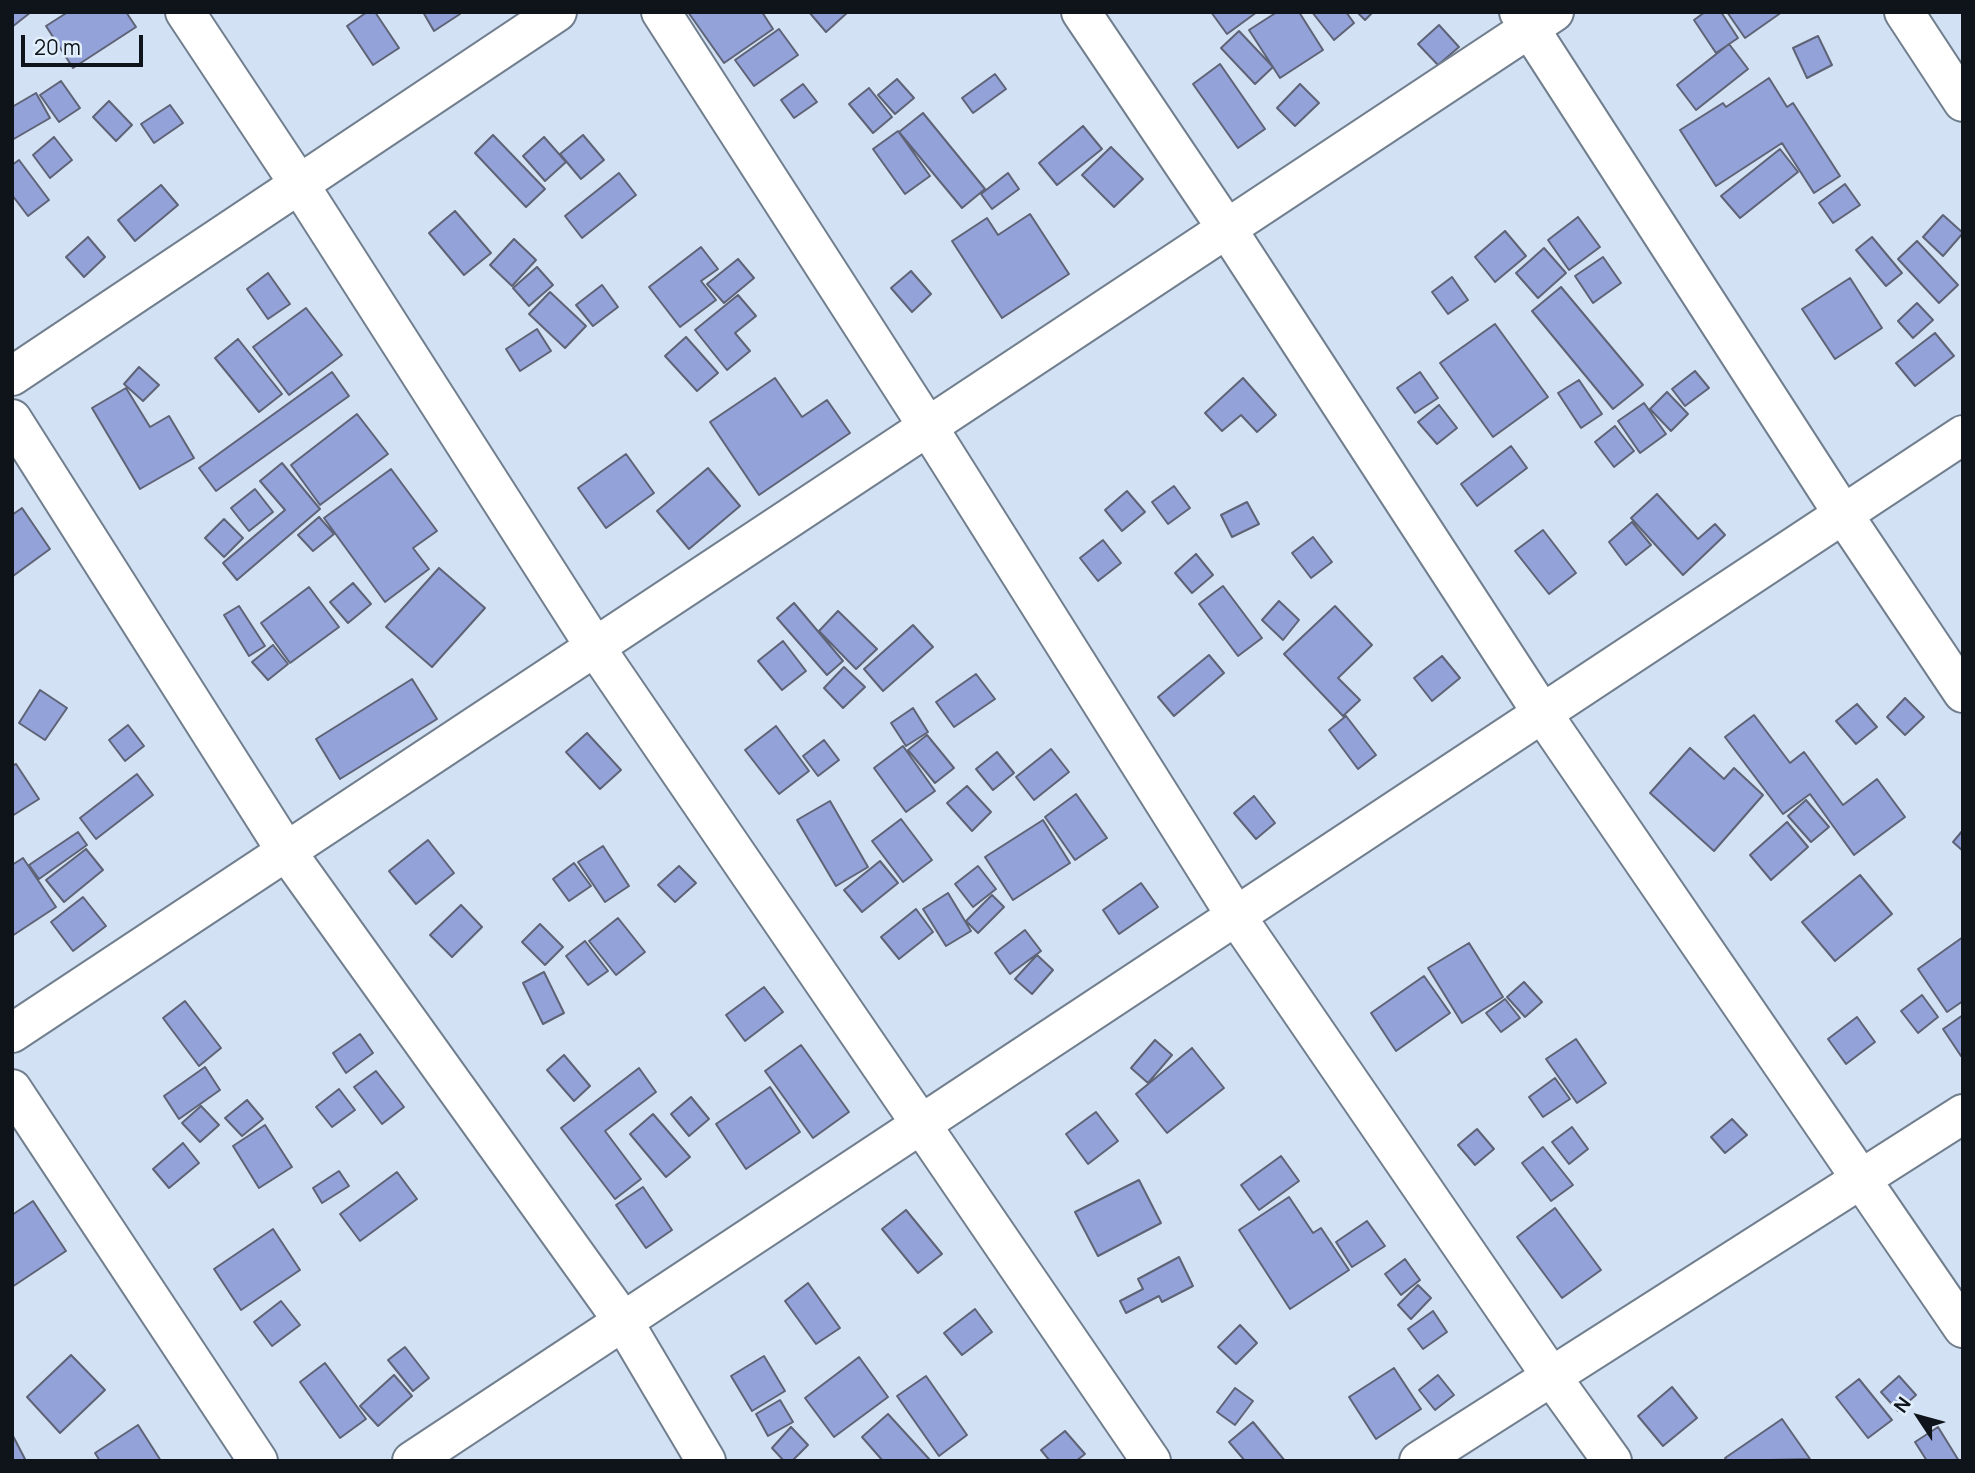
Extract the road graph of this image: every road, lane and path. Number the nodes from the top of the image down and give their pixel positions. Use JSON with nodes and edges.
{"nodes":[{"id":1,"x":185,"y":12,"type":"edge"},
{"id":2,"x":556,"y":12,"type":"edge"},
{"id":3,"x":660,"y":12,"type":"edge"},
{"id":4,"x":1081,"y":12,"type":"edge"},
{"id":5,"x":1904,"y":12,"type":"edge"},
{"id":6,"x":1534,"y":18,"type":"edge"},
{"id":7,"x":1963,"y":102,"type":"edge"},
{"id":8,"x":299,"y":184,"type":"junction"},
{"id":9,"x":1227,"y":229,"type":"junction"},
{"id":10,"x":12,"y":376,"type":"edge"},
{"id":11,"x":12,"y":419,"type":"edge"},
{"id":12,"x":928,"y":427,"type":"junction"},
{"id":13,"x":1963,"y":435,"type":"edge"},
{"id":14,"x":1843,"y":514,"type":"junction"},
{"id":15,"x":595,"y":647,"type":"junction"},
{"id":16,"x":1963,"y":693,"type":"edge"},
{"id":17,"x":1542,"y":713,"type":"junction"},
{"id":18,"x":286,"y":851,"type":"junction"},
{"id":19,"x":1236,"y":916,"type":"junction"},
{"id":20,"x":12,"y":1033,"type":"edge"},
{"id":21,"x":12,"y":1089,"type":"edge"},
{"id":22,"x":1963,"y":1114,"type":"edge"},
{"id":23,"x":920,"y":1125,"type":"junction"},
{"id":24,"x":1860,"y":1180,"type":"junction"},
{"id":25,"x":623,"y":1321,"type":"junction"},
{"id":26,"x":1963,"y":1328,"type":"edge"},
{"id":27,"x":1551,"y":1376,"type":"junction"},
{"id":28,"x":258,"y":1461,"type":"edge"},
{"id":29,"x":412,"y":1461,"type":"edge"},
{"id":30,"x":706,"y":1461,"type":"edge"},
{"id":31,"x":1151,"y":1461,"type":"edge"},
{"id":32,"x":1419,"y":1461,"type":"edge"},
{"id":33,"x":1612,"y":1461,"type":"edge"}],
"edges":[{"from":1,"to":8,"type":"street"},
{"from":2,"to":8,"type":"street"},
{"from":3,"to":12,"type":"street"},
{"from":4,"to":9,"type":"street"},
{"from":5,"to":7,"type":"street"},
{"from":6,"to":9,"type":"street"},
{"from":6,"to":14,"type":"street"},
{"from":8,"to":10,"type":"street"},
{"from":8,"to":15,"type":"street"},
{"from":9,"to":12,"type":"street"},
{"from":9,"to":17,"type":"street"},
{"from":11,"to":18,"type":"street"},
{"from":12,"to":15,"type":"street"},
{"from":12,"to":19,"type":"street"},
{"from":13,"to":14,"type":"street"},
{"from":14,"to":16,"type":"street"},
{"from":14,"to":17,"type":"street"},
{"from":15,"to":18,"type":"street"},
{"from":15,"to":23,"type":"street"},
{"from":17,"to":19,"type":"street"},
{"from":17,"to":24,"type":"street"},
{"from":18,"to":20,"type":"street"},
{"from":18,"to":25,"type":"street"},
{"from":19,"to":23,"type":"street"},
{"from":19,"to":27,"type":"street"},
{"from":21,"to":28,"type":"street"},
{"from":22,"to":24,"type":"street"},
{"from":23,"to":25,"type":"street"},
{"from":23,"to":31,"type":"street"},
{"from":24,"to":26,"type":"street"},
{"from":24,"to":27,"type":"street"},
{"from":25,"to":29,"type":"street"},
{"from":25,"to":30,"type":"street"},
{"from":27,"to":32,"type":"street"},
{"from":27,"to":33,"type":"street"}]}
